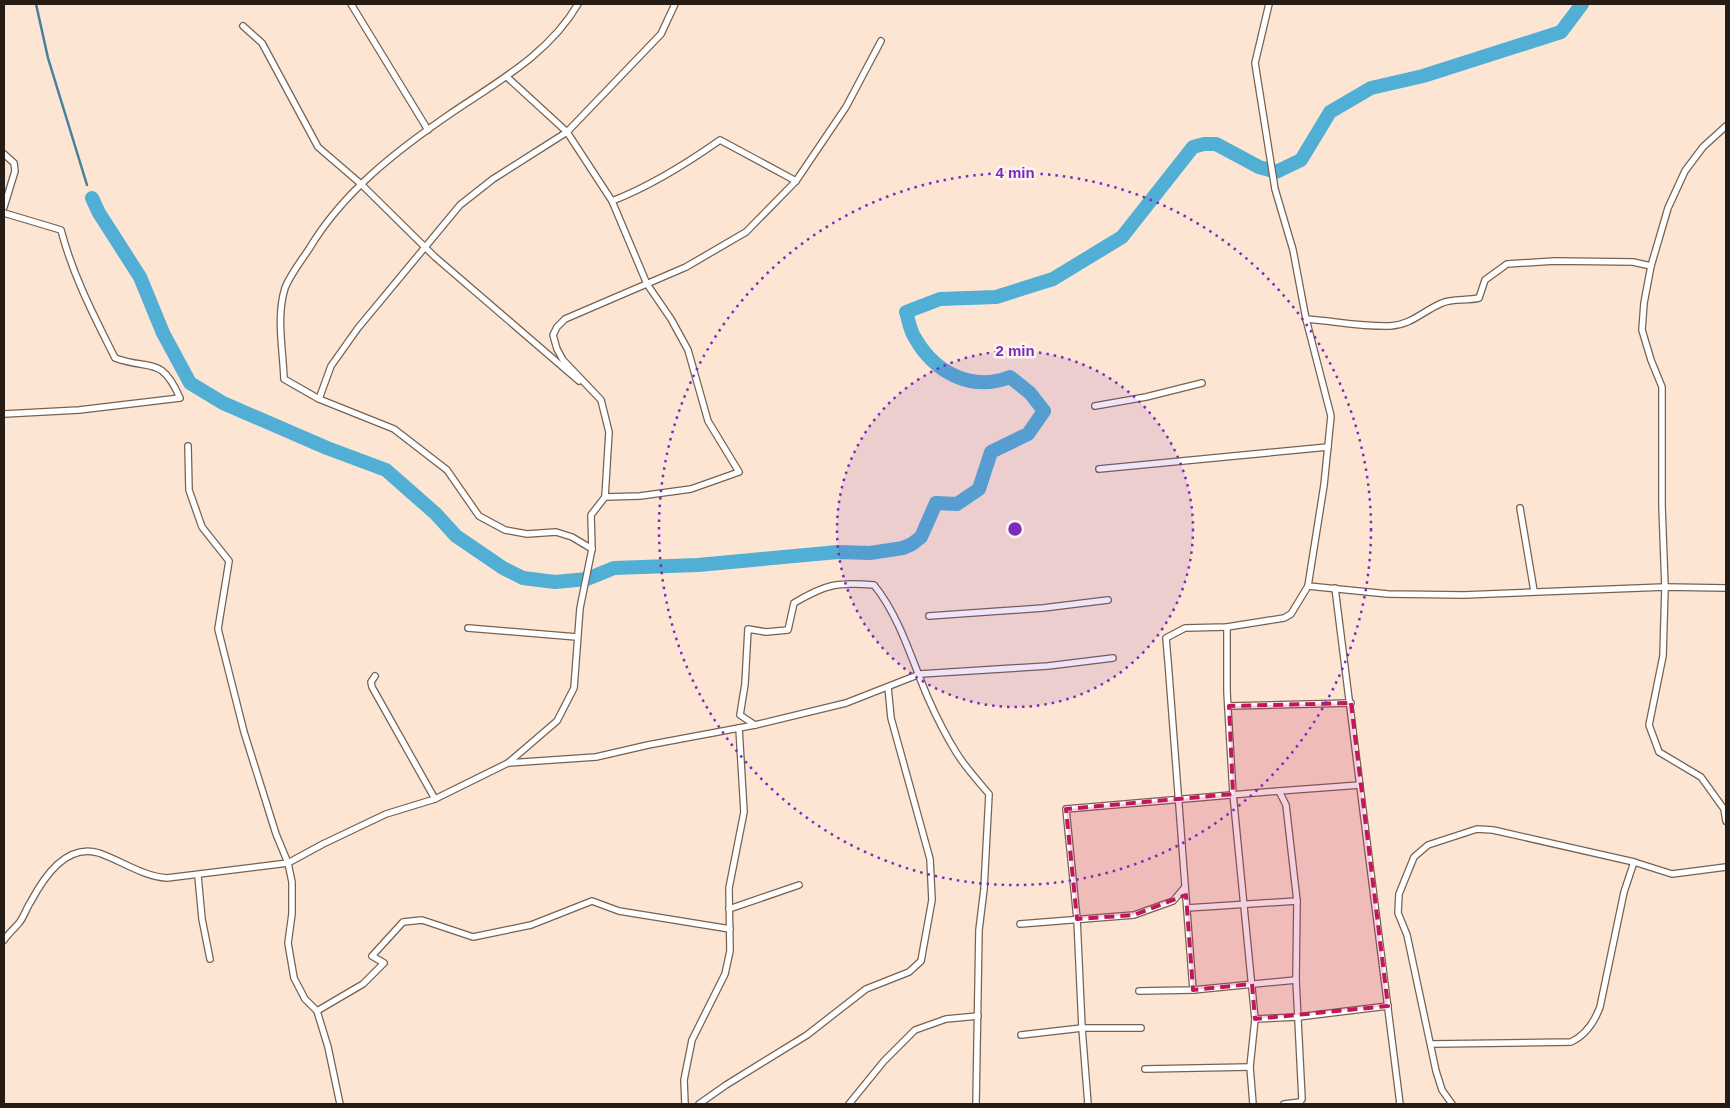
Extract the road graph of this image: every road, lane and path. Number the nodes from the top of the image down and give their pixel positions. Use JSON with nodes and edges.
{"nodes":[{"id":1,"x":351,"y":4,"type":"edge"},
{"id":2,"x":578,"y":4,"type":"edge"},
{"id":3,"x":675,"y":4,"type":"edge"},
{"id":4,"x":1269,"y":4,"type":"edge"},
{"id":5,"x":242,"y":26,"type":"dead end"},
{"id":6,"x":882,"y":41,"type":"dead end"},
{"id":7,"x":507,"y":77,"type":"junction"},
{"id":8,"x":1726,"y":126,"type":"edge"},
{"id":9,"x":428,"y":130,"type":"junction"},
{"id":10,"x":567,"y":132,"type":"junction"},
{"id":11,"x":4,"y":154,"type":"edge"},
{"id":12,"x":796,"y":181,"type":"junction"},
{"id":13,"x":361,"y":184,"type":"junction"},
{"id":14,"x":612,"y":201,"type":"junction"},
{"id":15,"x":4,"y":207,"type":"edge"},
{"id":16,"x":4,"y":213,"type":"edge"},
{"id":17,"x":424,"y":246,"type":"junction"},
{"id":18,"x":1651,"y":266,"type":"junction"},
{"id":19,"x":647,"y":284,"type":"junction"},
{"id":20,"x":1306,"y":319,"type":"junction"},
{"id":21,"x":1202,"y":383,"type":"dead end"},
{"id":22,"x":319,"y":399,"type":"junction"},
{"id":23,"x":601,"y":400,"type":"junction"},
{"id":24,"x":1095,"y":406,"type":"dead end"},
{"id":25,"x":4,"y":414,"type":"edge"},
{"id":26,"x":188,"y":446,"type":"dead end"},
{"id":27,"x":1328,"y":447,"type":"junction"},
{"id":28,"x":1099,"y":469,"type":"dead end"},
{"id":29,"x":605,"y":497,"type":"junction"},
{"id":30,"x":1520,"y":508,"type":"dead end"},
{"id":31,"x":592,"y":549,"type":"junction"},
{"id":32,"x":1308,"y":586,"type":"junction"},
{"id":33,"x":1665,"y":586,"type":"junction"},
{"id":34,"x":1335,"y":588,"type":"junction"},
{"id":35,"x":1726,"y":588,"type":"edge"},
{"id":36,"x":1534,"y":591,"type":"junction"},
{"id":37,"x":1108,"y":600,"type":"dead end"},
{"id":38,"x":929,"y":616,"type":"dead end"},
{"id":39,"x":1227,"y":627,"type":"junction"},
{"id":40,"x":468,"y":628,"type":"dead end"},
{"id":41,"x":577,"y":637,"type":"junction"},
{"id":42,"x":1112,"y":658,"type":"dead end"},
{"id":43,"x":920,"y":674,"type":"junction"},
{"id":44,"x":375,"y":676,"type":"dead end"},
{"id":45,"x":888,"y":686,"type":"junction"},
{"id":46,"x":1351,"y":703,"type":"junction"},
{"id":47,"x":1229,"y":706,"type":"junction"},
{"id":48,"x":755,"y":725,"type":"junction"},
{"id":49,"x":739,"y":728,"type":"junction"},
{"id":50,"x":508,"y":763,"type":"junction"},
{"id":51,"x":1360,"y":785,"type":"junction"},
{"id":52,"x":1279,"y":791,"type":"junction"},
{"id":53,"x":1233,"y":794,"type":"junction"},
{"id":54,"x":435,"y":799,"type":"junction"},
{"id":55,"x":1180,"y":799,"type":"junction"},
{"id":56,"x":1726,"y":821,"type":"edge"},
{"id":57,"x":1634,"y":862,"type":"junction"},
{"id":58,"x":288,"y":863,"type":"junction"},
{"id":59,"x":1726,"y":866,"type":"edge"},
{"id":60,"x":198,"y":876,"type":"junction"},
{"id":61,"x":799,"y":885,"type":"dead end"},
{"id":62,"x":1185,"y":887,"type":"junction"},
{"id":63,"x":1297,"y":901,"type":"junction"},
{"id":64,"x":1244,"y":905,"type":"junction"},
{"id":65,"x":1187,"y":908,"type":"junction"},
{"id":66,"x":729,"y":909,"type":"junction"},
{"id":67,"x":1077,"y":919,"type":"junction"},
{"id":68,"x":1020,"y":924,"type":"dead end"},
{"id":69,"x":730,"y":929,"type":"junction"},
{"id":70,"x":4,"y":940,"type":"edge"},
{"id":71,"x":210,"y":959,"type":"dead end"},
{"id":72,"x":1296,"y":980,"type":"junction"},
{"id":73,"x":1252,"y":984,"type":"junction"},
{"id":74,"x":1193,"y":990,"type":"junction"},
{"id":75,"x":1139,"y":991,"type":"dead end"},
{"id":76,"x":1388,"y":1006,"type":"junction"},
{"id":77,"x":317,"y":1011,"type":"junction"},
{"id":78,"x":978,"y":1016,"type":"junction"},
{"id":79,"x":1298,"y":1017,"type":"junction"},
{"id":80,"x":1255,"y":1019,"type":"junction"},
{"id":81,"x":1082,"y":1028,"type":"junction"},
{"id":82,"x":1142,"y":1028,"type":"dead end"},
{"id":83,"x":1021,"y":1035,"type":"dead end"},
{"id":84,"x":1432,"y":1044,"type":"junction"},
{"id":85,"x":1250,"y":1067,"type":"junction"},
{"id":86,"x":1145,"y":1069,"type":"dead end"},
{"id":87,"x":340,"y":1104,"type":"edge"},
{"id":88,"x":685,"y":1104,"type":"edge"},
{"id":89,"x":699,"y":1104,"type":"edge"},
{"id":90,"x":849,"y":1104,"type":"edge"},
{"id":91,"x":976,"y":1104,"type":"edge"},
{"id":92,"x":1088,"y":1104,"type":"edge"},
{"id":93,"x":1253,"y":1104,"type":"edge"},
{"id":94,"x":1284,"y":1104,"type":"edge"},
{"id":95,"x":1400,"y":1104,"type":"edge"},
{"id":96,"x":1452,"y":1104,"type":"edge"}],
"edges":[{"from":1,"to":9,"type":"street"},
{"from":2,"to":7,"type":"street"},
{"from":3,"to":10,"type":"street"},
{"from":4,"to":20,"type":"street"},
{"from":5,"to":13,"type":"street"},
{"from":6,"to":12,"type":"street"},
{"from":7,"to":9,"type":"street"},
{"from":7,"to":10,"type":"street"},
{"from":8,"to":18,"type":"street"},
{"from":9,"to":13,"type":"street"},
{"from":10,"to":14,"type":"street"},
{"from":10,"to":17,"type":"street"},
{"from":11,"to":15,"type":"street"},
{"from":12,"to":14,"type":"street"},
{"from":12,"to":19,"type":"street"},
{"from":13,"to":17,"type":"street"},
{"from":13,"to":22,"type":"street"},
{"from":14,"to":19,"type":"street"},
{"from":16,"to":25,"type":"street"},
{"from":17,"to":22,"type":"street"},
{"from":17,"to":23,"type":"street"},
{"from":18,"to":20,"type":"street"},
{"from":18,"to":33,"type":"street"},
{"from":19,"to":23,"type":"street"},
{"from":19,"to":29,"type":"street"},
{"from":20,"to":27,"type":"street"},
{"from":21,"to":24,"type":"street"},
{"from":22,"to":31,"type":"street"},
{"from":23,"to":29,"type":"street"},
{"from":26,"to":58,"type":"street"},
{"from":27,"to":28,"type":"street"},
{"from":27,"to":32,"type":"street"},
{"from":29,"to":31,"type":"street"},
{"from":30,"to":36,"type":"street"},
{"from":31,"to":41,"type":"street"},
{"from":32,"to":34,"type":"street"},
{"from":32,"to":39,"type":"street"},
{"from":33,"to":35,"type":"street"},
{"from":33,"to":36,"type":"street"},
{"from":33,"to":56,"type":"street"},
{"from":34,"to":36,"type":"street"},
{"from":34,"to":46,"type":"street"},
{"from":37,"to":38,"type":"street"},
{"from":39,"to":47,"type":"street"},
{"from":39,"to":55,"type":"street"},
{"from":40,"to":41,"type":"street"},
{"from":41,"to":50,"type":"street"},
{"from":42,"to":43,"type":"street"},
{"from":43,"to":45,"type":"street"},
{"from":43,"to":48,"type":"street"},
{"from":43,"to":78,"type":"street"},
{"from":44,"to":54,"type":"street"},
{"from":45,"to":48,"type":"street"},
{"from":45,"to":89,"type":"street"},
{"from":46,"to":47,"type":"street"},
{"from":46,"to":51,"type":"street"},
{"from":47,"to":53,"type":"street"},
{"from":48,"to":49,"type":"street"},
{"from":49,"to":50,"type":"street"},
{"from":49,"to":66,"type":"street"},
{"from":50,"to":54,"type":"street"},
{"from":51,"to":52,"type":"street"},
{"from":51,"to":76,"type":"street"},
{"from":52,"to":53,"type":"street"},
{"from":52,"to":63,"type":"street"},
{"from":53,"to":55,"type":"street"},
{"from":53,"to":64,"type":"street"},
{"from":54,"to":58,"type":"street"},
{"from":55,"to":62,"type":"street"},
{"from":55,"to":67,"type":"street"},
{"from":57,"to":59,"type":"street"},
{"from":57,"to":84,"type":"street"},
{"from":57,"to":84,"type":"street"},
{"from":58,"to":60,"type":"street"},
{"from":58,"to":77,"type":"street"},
{"from":60,"to":70,"type":"street"},
{"from":60,"to":71,"type":"street"},
{"from":61,"to":66,"type":"street"},
{"from":62,"to":65,"type":"street"},
{"from":62,"to":67,"type":"street"},
{"from":63,"to":64,"type":"street"},
{"from":63,"to":72,"type":"street"},
{"from":64,"to":65,"type":"street"},
{"from":64,"to":73,"type":"street"},
{"from":65,"to":74,"type":"street"},
{"from":66,"to":69,"type":"street"},
{"from":67,"to":68,"type":"street"},
{"from":67,"to":81,"type":"street"},
{"from":69,"to":77,"type":"street"},
{"from":69,"to":88,"type":"street"},
{"from":72,"to":73,"type":"street"},
{"from":72,"to":79,"type":"street"},
{"from":73,"to":74,"type":"street"},
{"from":73,"to":80,"type":"street"},
{"from":74,"to":75,"type":"street"},
{"from":76,"to":79,"type":"street"},
{"from":76,"to":95,"type":"street"},
{"from":77,"to":87,"type":"street"},
{"from":78,"to":90,"type":"street"},
{"from":78,"to":91,"type":"street"},
{"from":79,"to":80,"type":"street"},
{"from":79,"to":94,"type":"street"},
{"from":80,"to":85,"type":"street"},
{"from":81,"to":82,"type":"street"},
{"from":81,"to":83,"type":"street"},
{"from":81,"to":92,"type":"street"},
{"from":84,"to":96,"type":"street"},
{"from":85,"to":86,"type":"street"},
{"from":85,"to":93,"type":"street"}]}
